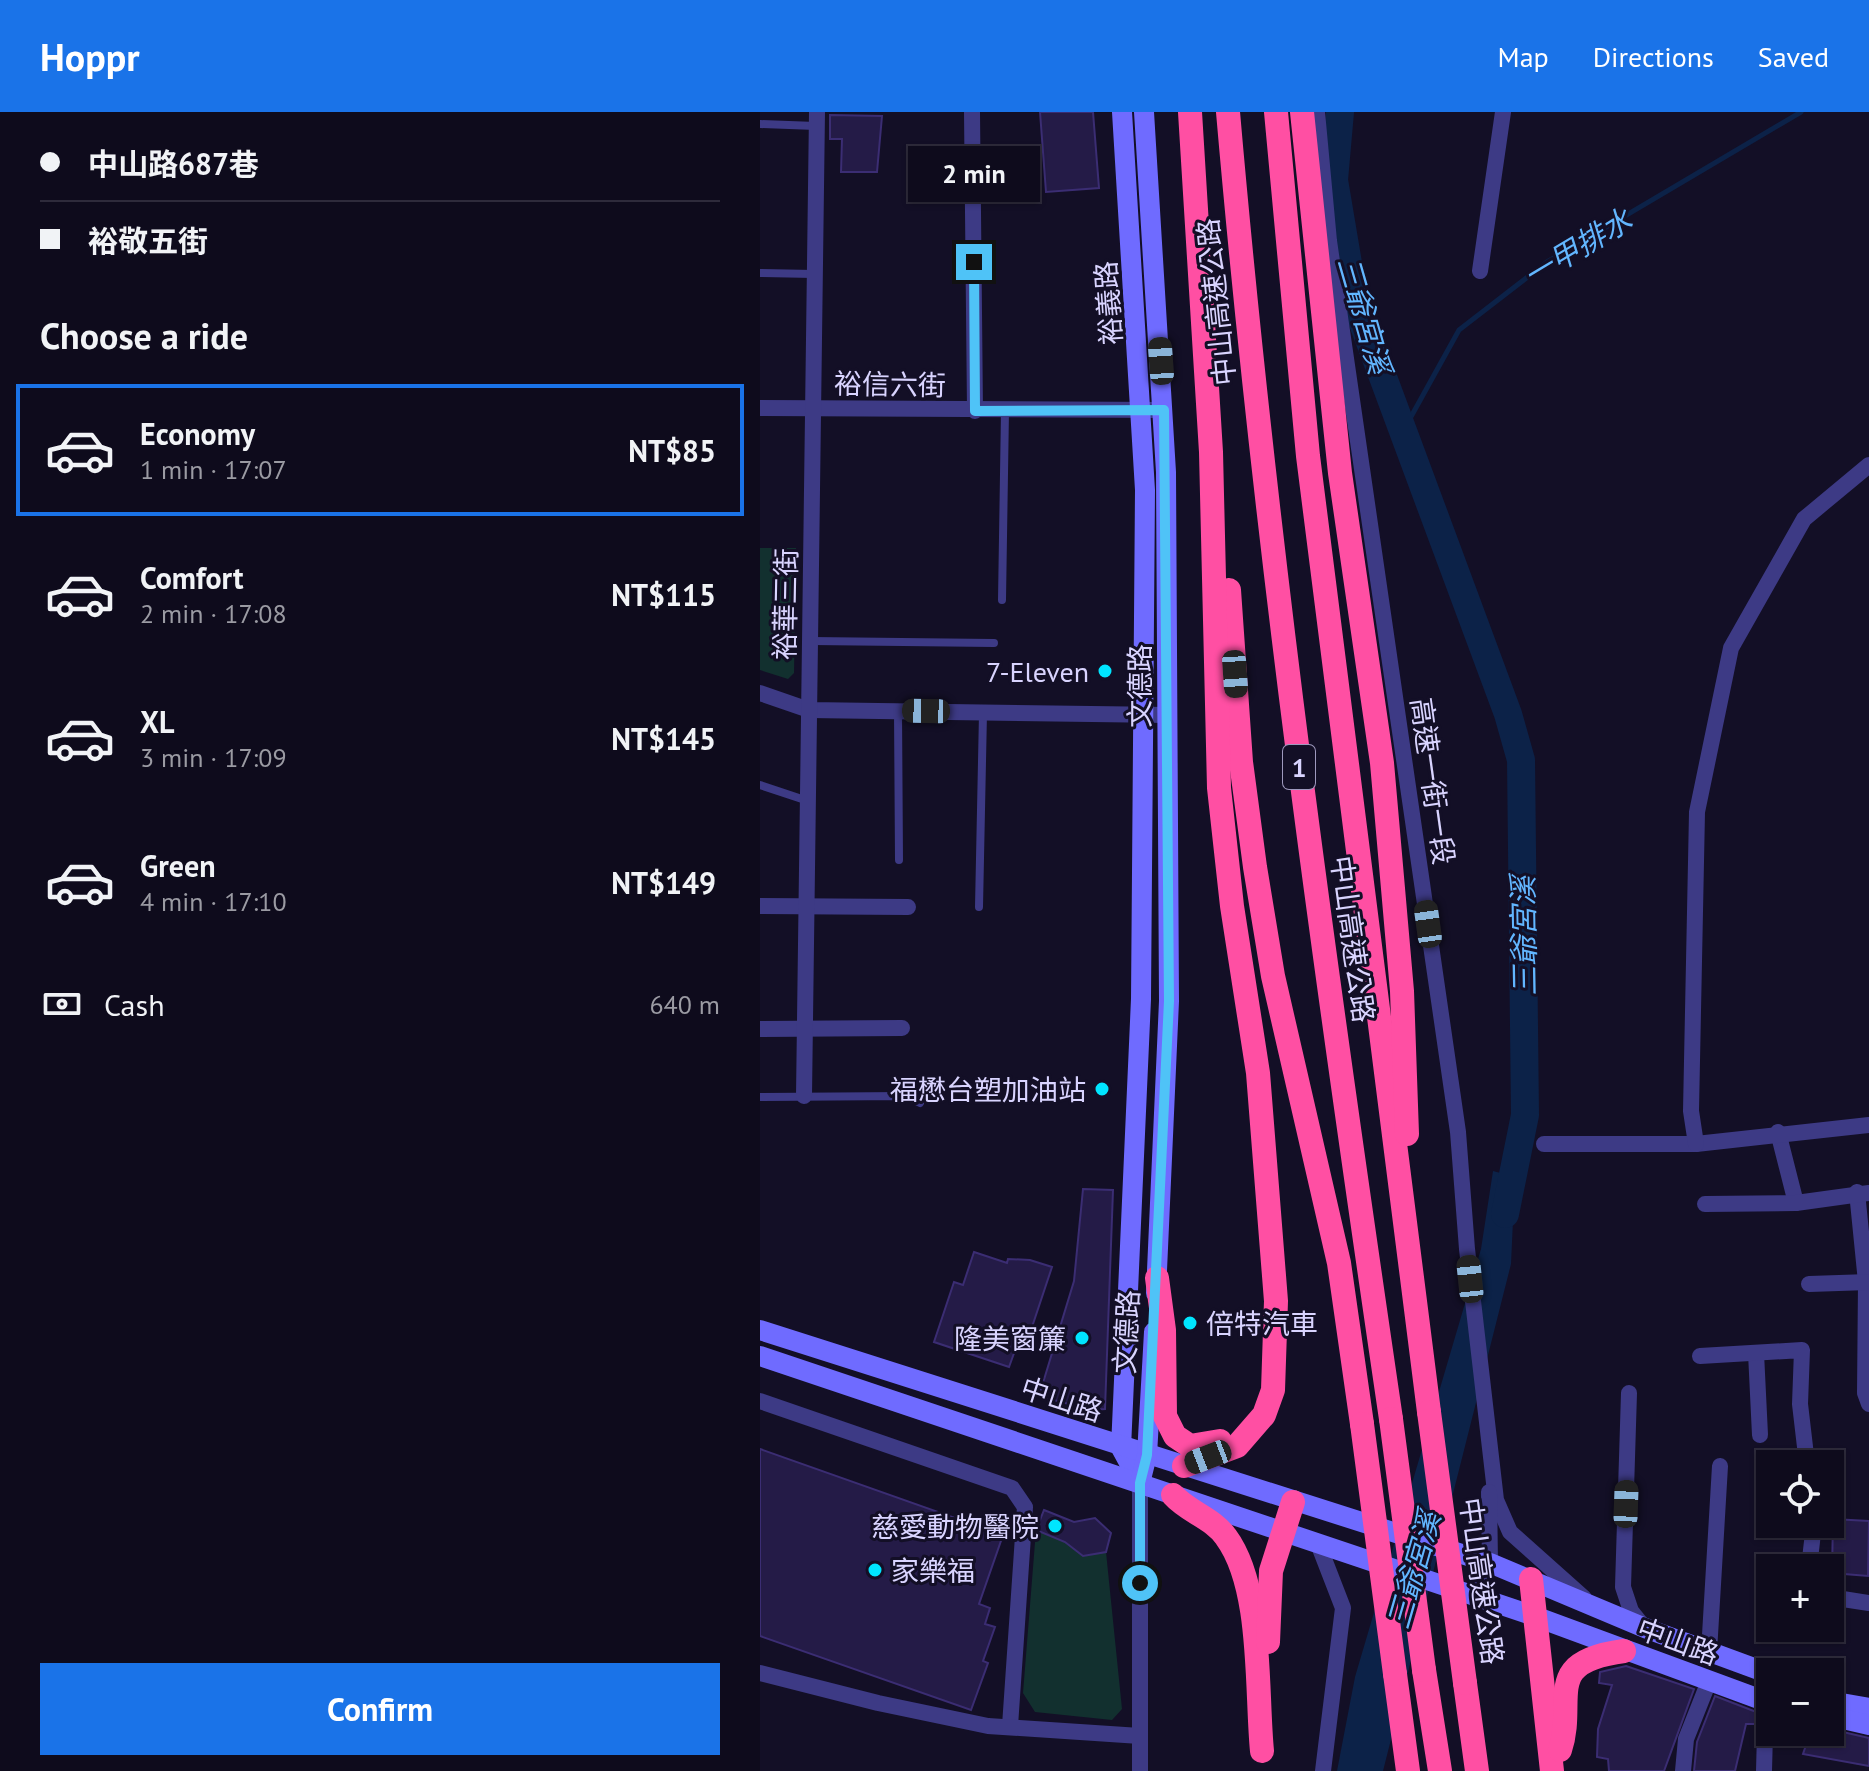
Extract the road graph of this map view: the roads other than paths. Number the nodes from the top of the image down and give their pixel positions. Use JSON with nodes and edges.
{"nodes":[{"id":1,"x":972,"y":112,"type":"edge"},
{"id":2,"x":1122,"y":112,"type":"edge"},
{"id":3,"x":1144,"y":112,"type":"edge"},
{"id":4,"x":1190,"y":112,"type":"edge"},
{"id":5,"x":1228,"y":112,"type":"edge"},
{"id":6,"x":1276,"y":112,"type":"edge"},
{"id":7,"x":1302,"y":112,"type":"edge"},
{"id":8,"x":1317,"y":112,"type":"edge"},
{"id":9,"x":1503,"y":112,"type":"edge"},
{"id":10,"x":817,"y":119,"type":"edge"},
{"id":11,"x":760,"y":124,"type":"edge"},
{"id":12,"x":1480,"y":271,"type":"dead end"},
{"id":13,"x":760,"y":273,"type":"edge"},
{"id":14,"x":815,"y":274,"type":"junction"},
{"id":15,"x":760,"y":408,"type":"edge"},
{"id":16,"x":813,"y":409,"type":"junction"},
{"id":17,"x":1164,"y":410,"type":"junction"},
{"id":18,"x":975,"y":411,"type":"junction"},
{"id":19,"x":1005,"y":411,"type":"junction"},
{"id":20,"x":1143,"y":411,"type":"junction"},
{"id":21,"x":1211,"y":452,"type":"junction"},
{"id":22,"x":1869,"y":465,"type":"edge"},
{"id":23,"x":1166,"y":472,"type":"joint"},
{"id":24,"x":1145,"y":490,"type":"joint"},
{"id":25,"x":1002,"y":600,"type":"dead end"},
{"id":26,"x":810,"y":641,"type":"junction"},
{"id":27,"x":994,"y":643,"type":"dead end"},
{"id":28,"x":760,"y":693,"type":"edge"},
{"id":29,"x":809,"y":710,"type":"junction"},
{"id":30,"x":898,"y":711,"type":"junction"},
{"id":31,"x":983,"y":712,"type":"junction"},
{"id":32,"x":1144,"y":715,"type":"junction"},
{"id":33,"x":1167,"y":715,"type":"junction"},
{"id":34,"x":760,"y":785,"type":"edge"},
{"id":35,"x":808,"y":801,"type":"junction"},
{"id":36,"x":899,"y":860,"type":"dead end"},
{"id":37,"x":806,"y":905,"type":"junction"},
{"id":38,"x":760,"y":906,"type":"edge"},
{"id":39,"x":908,"y":907,"type":"dead end"},
{"id":40,"x":979,"y":907,"type":"dead end"},
{"id":41,"x":902,"y":1028,"type":"dead end"},
{"id":42,"x":760,"y":1029,"type":"edge"},
{"id":43,"x":805,"y":1029,"type":"junction"},
{"id":44,"x":804,"y":1096,"type":"junction"},
{"id":45,"x":760,"y":1097,"type":"edge"},
{"id":46,"x":920,"y":1103,"type":"dead end"},
{"id":47,"x":1869,"y":1125,"type":"edge"},
{"id":48,"x":1778,"y":1132,"type":"junction"},
{"id":49,"x":1544,"y":1144,"type":"dead end"},
{"id":50,"x":1696,"y":1144,"type":"junction"},
{"id":51,"x":1863,"y":1192,"type":"edge"},
{"id":52,"x":1796,"y":1203,"type":"junction"},
{"id":53,"x":1705,"y":1204,"type":"dead end"},
{"id":54,"x":1157,"y":1278,"type":"junction"},
{"id":55,"x":1867,"y":1282,"type":"edge"},
{"id":56,"x":1809,"y":1284,"type":"dead end"},
{"id":57,"x":1413,"y":1293,"type":"junction"},
{"id":58,"x":760,"y":1330,"type":"edge"},
{"id":59,"x":1756,"y":1353,"type":"junction"},
{"id":60,"x":760,"y":1356,"type":"edge"},
{"id":61,"x":1700,"y":1356,"type":"dead end"},
{"id":62,"x":1271,"y":1362,"type":"junction"},
{"id":63,"x":1629,"y":1393,"type":"dead end"},
{"id":64,"x":760,"y":1401,"type":"edge"},
{"id":65,"x":1869,"y":1404,"type":"edge"},
{"id":66,"x":1760,"y":1435,"type":"dead end"},
{"id":67,"x":1121,"y":1448,"type":"junction"},
{"id":68,"x":1805,"y":1450,"type":"edge"},
{"id":69,"x":1147,"y":1455,"type":"junction"},
{"id":70,"x":1488,"y":1458,"type":"junction"},
{"id":71,"x":1184,"y":1466,"type":"junction"},
{"id":72,"x":1720,"y":1466,"type":"dead end"},
{"id":73,"x":1140,"y":1483,"type":"junction"},
{"id":74,"x":1173,"y":1495,"type":"junction"},
{"id":75,"x":1293,"y":1502,"type":"junction"},
{"id":76,"x":1283,"y":1533,"type":"junction"},
{"id":77,"x":1319,"y":1546,"type":"junction"},
{"id":78,"x":1490,"y":1563,"type":"junction"},
{"id":79,"x":1531,"y":1579,"type":"junction"},
{"id":80,"x":1471,"y":1595,"type":"junction"},
{"id":81,"x":1844,"y":1599,"type":"edge"},
{"id":82,"x":1869,"y":1603,"type":"edge"},
{"id":83,"x":1592,"y":1604,"type":"junction"},
{"id":84,"x":1534,"y":1616,"type":"junction"},
{"id":85,"x":1645,"y":1628,"type":"junction"},
{"id":86,"x":1624,"y":1651,"type":"junction"},
{"id":87,"x":1709,"y":1652,"type":"junction"},
{"id":88,"x":1756,"y":1669,"type":"edge"},
{"id":89,"x":760,"y":1673,"type":"edge"},
{"id":90,"x":1709,"y":1681,"type":"junction"},
{"id":91,"x":1756,"y":1697,"type":"edge"},
{"id":92,"x":1844,"y":1704,"type":"edge"},
{"id":93,"x":1869,"y":1708,"type":"edge"},
{"id":94,"x":1844,"y":1719,"type":"edge"},
{"id":95,"x":1869,"y":1725,"type":"edge"},
{"id":96,"x":1010,"y":1726,"type":"junction"},
{"id":97,"x":1140,"y":1736,"type":"junction"},
{"id":98,"x":1765,"y":1746,"type":"edge"},
{"id":99,"x":1266,"y":1761,"type":"edge"},
{"id":100,"x":1476,"y":1765,"type":"edge"},
{"id":101,"x":1440,"y":1768,"type":"edge"},
{"id":102,"x":1408,"y":1770,"type":"edge"},
{"id":103,"x":1140,"y":1771,"type":"edge"},
{"id":104,"x":1323,"y":1771,"type":"edge"},
{"id":105,"x":1553,"y":1771,"type":"edge"},
{"id":106,"x":1683,"y":1771,"type":"edge"},
{"id":107,"x":1764,"y":1771,"type":"edge"}],
"edges":[{"from":1,"to":18,"type":"street"},
{"from":2,"to":20,"type":"street","name":"裕義路"},
{"from":3,"to":17,"type":"street","name":"裕義路"},
{"from":4,"to":21,"type":"highway"},
{"from":5,"to":101,"type":"highway","name":"中山高速公路","number":"1","bridge":true},
{"from":6,"to":57,"type":"highway","name":"中山高速公路","number":"1"},
{"from":7,"to":57,"type":"highway"},
{"from":8,"to":70,"type":"street","name":"高速一街一段"},
{"from":9,"to":12,"type":"street"},
{"from":10,"to":11,"type":"lane"},
{"from":10,"to":14,"type":"street","name":"裕華三街"},
{"from":13,"to":14,"type":"lane"},
{"from":14,"to":16,"type":"street","name":"裕華三街"},
{"from":15,"to":16,"type":"street","name":"裕信六街"},
{"from":16,"to":18,"type":"street","name":"裕信六街"},
{"from":16,"to":26,"type":"street","name":"裕華三街"},
{"from":17,"to":20,"type":"street","name":"裕信六街"},
{"from":17,"to":23,"type":"street","name":"裕義路"},
{"from":18,"to":19,"type":"street","name":"裕信六街"},
{"from":19,"to":20,"type":"street","name":"裕信六街"},
{"from":19,"to":25,"type":"lane"},
{"from":20,"to":24,"type":"street","name":"裕義路"},
{"from":21,"to":62,"type":"highway"},
{"from":21,"to":102,"type":"highway","bridge":true},
{"from":22,"to":50,"type":"street"},
{"from":23,"to":33,"type":"street","name":"文德路"},
{"from":24,"to":32,"type":"street","name":"文德路"},
{"from":26,"to":27,"type":"lane"},
{"from":26,"to":29,"type":"street","name":"裕華三街"},
{"from":28,"to":29,"type":"street"},
{"from":29,"to":30,"type":"street"},
{"from":29,"to":35,"type":"street","name":"裕華三街"},
{"from":30,"to":31,"type":"street"},
{"from":30,"to":36,"type":"lane"},
{"from":31,"to":32,"type":"street"},
{"from":31,"to":40,"type":"lane"},
{"from":32,"to":33,"type":"street"},
{"from":32,"to":67,"type":"street","name":"文德路"},
{"from":33,"to":54,"type":"street","name":"文德路"},
{"from":34,"to":35,"type":"lane"},
{"from":35,"to":37,"type":"street","name":"裕華三街"},
{"from":37,"to":38,"type":"street"},
{"from":37,"to":39,"type":"street"},
{"from":37,"to":43,"type":"street","name":"裕華三街"},
{"from":41,"to":43,"type":"street"},
{"from":42,"to":43,"type":"street"},
{"from":43,"to":44,"type":"street","name":"裕華三街"},
{"from":44,"to":45,"type":"lane"},
{"from":44,"to":46,"type":"lane"},
{"from":47,"to":48,"type":"street"},
{"from":48,"to":50,"type":"street"},
{"from":48,"to":52,"type":"street"},
{"from":49,"to":50,"type":"street"},
{"from":51,"to":52,"type":"street"},
{"from":51,"to":55,"type":"street"},
{"from":52,"to":53,"type":"street"},
{"from":54,"to":62,"type":"highway"},
{"from":54,"to":69,"type":"street","name":"文德路"},
{"from":55,"to":56,"type":"street"},
{"from":55,"to":65,"type":"street"},
{"from":57,"to":100,"type":"highway","name":"中山高速公路","number":"1","bridge":true},
{"from":58,"to":67,"type":"street","name":"中山路"},
{"from":59,"to":61,"type":"street"},
{"from":59,"to":66,"type":"street"},
{"from":59,"to":68,"type":"street"},
{"from":60,"to":73,"type":"street","name":"中山路"},
{"from":62,"to":71,"type":"highway"},
{"from":63,"to":85,"type":"street"},
{"from":64,"to":96,"type":"street"},
{"from":67,"to":69,"type":"street","name":"中山路"},
{"from":67,"to":73,"type":"street"},
{"from":69,"to":71,"type":"street","name":"中山路"},
{"from":69,"to":73,"type":"street","name":"文德路"},
{"from":70,"to":78,"type":"street","name":"高速一街一段"},
{"from":70,"to":83,"type":"street","name":"高速一街一段"},
{"from":71,"to":75,"type":"street","name":"中山路"},
{"from":72,"to":87,"type":"street"},
{"from":73,"to":74,"type":"street","name":"中山路"},
{"from":73,"to":97,"type":"street"},
{"from":74,"to":76,"type":"street","name":"中山路"},
{"from":74,"to":99,"type":"highway"},
{"from":75,"to":76,"type":"highway"},
{"from":75,"to":78,"type":"street","name":"中山路","bridge":true},
{"from":76,"to":77,"type":"street","name":"中山路"},
{"from":76,"to":99,"type":"highway"},
{"from":77,"to":80,"type":"street","name":"中山路","bridge":true},
{"from":77,"to":104,"type":"street"},
{"from":78,"to":79,"type":"street","name":"中山路"},
{"from":78,"to":80,"type":"street","name":"高速一街一段"},
{"from":79,"to":83,"type":"street","name":"中山路"},
{"from":79,"to":84,"type":"highway"},
{"from":80,"to":84,"type":"street","name":"中山路"},
{"from":81,"to":82,"type":"street"},
{"from":83,"to":85,"type":"street","name":"中山路"},
{"from":84,"to":86,"type":"street","name":"中山路"},
{"from":84,"to":105,"type":"highway"},
{"from":85,"to":87,"type":"street","name":"中山路"},
{"from":86,"to":90,"type":"street","name":"中山路"},
{"from":86,"to":105,"type":"highway"},
{"from":87,"to":88,"type":"street","name":"中山路"},
{"from":89,"to":96,"type":"street"},
{"from":90,"to":91,"type":"street","name":"中山路"},
{"from":90,"to":106,"type":"street"},
{"from":92,"to":93,"type":"street"},
{"from":94,"to":95,"type":"street"},
{"from":96,"to":97,"type":"street"},
{"from":97,"to":103,"type":"street"},
{"from":98,"to":107,"type":"street"}]}
